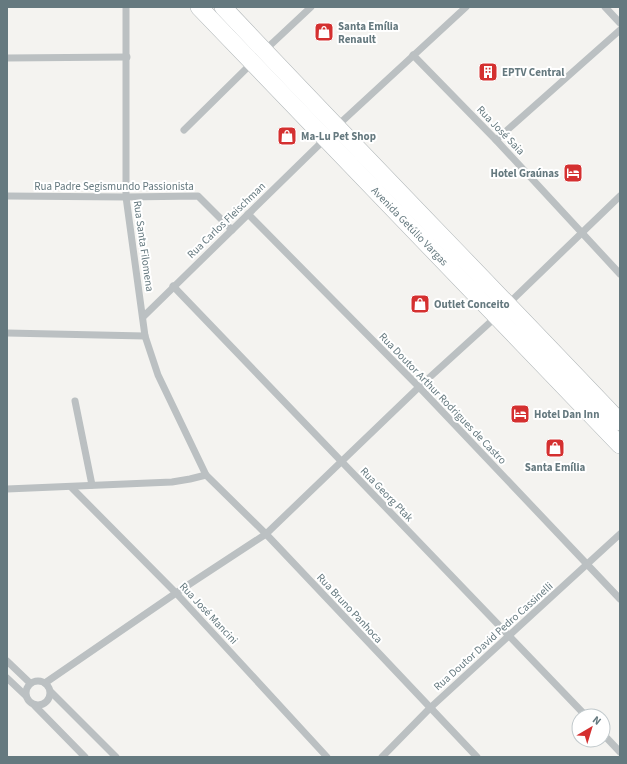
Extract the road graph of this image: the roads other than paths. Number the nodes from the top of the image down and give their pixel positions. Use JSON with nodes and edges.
{"nodes":[{"id":1,"x":126,"y":7,"type":"edge"},
{"id":2,"x":199,"y":7,"type":"edge"},
{"id":3,"x":223,"y":7,"type":"edge"},
{"id":4,"x":311,"y":7,"type":"edge"},
{"id":5,"x":466,"y":7,"type":"edge"},
{"id":6,"x":607,"y":8,"type":"edge"},
{"id":7,"x":620,"y":23,"type":"edge"},
{"id":8,"x":620,"y":30,"type":"edge"},
{"id":9,"x":264,"y":51,"type":"junction"},
{"id":10,"x":414,"y":55,"type":"junction"},
{"id":11,"x":127,"y":57,"type":"junction"},
{"id":12,"x":7,"y":58,"type":"edge"},
{"id":13,"x":252,"y":63,"type":"junction"},
{"id":14,"x":337,"y":126,"type":"junction"},
{"id":15,"x":184,"y":130,"type":"dead end"},
{"id":16,"x":325,"y":138,"type":"junction"},
{"id":17,"x":496,"y":140,"type":"junction"},
{"id":18,"x":7,"y":196,"type":"edge"},
{"id":19,"x":620,"y":196,"type":"edge"},
{"id":20,"x":126,"y":197,"type":"junction"},
{"id":21,"x":248,"y":214,"type":"junction"},
{"id":22,"x":232,"y":230,"type":"junction"},
{"id":23,"x":582,"y":233,"type":"junction"},
{"id":24,"x":620,"y":274,"type":"edge"},
{"id":25,"x":173,"y":286,"type":"junction"},
{"id":26,"x":502,"y":310,"type":"junction"},
{"id":27,"x":142,"y":317,"type":"junction"},
{"id":28,"x":7,"y":333,"type":"edge"},
{"id":29,"x":144,"y":336,"type":"junction"},
{"id":30,"x":419,"y":388,"type":"junction"},
{"id":31,"x":76,"y":401,"type":"dead end"},
{"id":32,"x":620,"y":422,"type":"edge"},
{"id":33,"x":620,"y":445,"type":"edge"},
{"id":34,"x":342,"y":462,"type":"junction"},
{"id":35,"x":206,"y":475,"type":"junction"},
{"id":36,"x":92,"y":485,"type":"junction"},
{"id":37,"x":71,"y":487,"type":"junction"},
{"id":38,"x":7,"y":489,"type":"edge"},
{"id":39,"x":266,"y":534,"type":"junction"},
{"id":40,"x":620,"y":534,"type":"edge"},
{"id":41,"x":587,"y":565,"type":"junction"},
{"id":42,"x":176,"y":593,"type":"junction"},
{"id":43,"x":620,"y":599,"type":"edge"},
{"id":44,"x":509,"y":637,"type":"junction"},
{"id":45,"x":7,"y":661,"type":"edge"},
{"id":46,"x":7,"y":678,"type":"edge"},
{"id":47,"x":30,"y":683,"type":"junction"},
{"id":48,"x":45,"y":683,"type":"junction"},
{"id":49,"x":51,"y":692,"type":"junction"},
{"id":50,"x":25,"y":696,"type":"junction"},
{"id":51,"x":35,"y":706,"type":"junction"},
{"id":52,"x":430,"y":708,"type":"junction"},
{"id":53,"x":578,"y":708,"type":"edge"},
{"id":54,"x":611,"y":742,"type":"edge"},
{"id":55,"x":620,"y":752,"type":"edge"},
{"id":56,"x":85,"y":757,"type":"edge"},
{"id":57,"x":116,"y":757,"type":"edge"},
{"id":58,"x":327,"y":757,"type":"edge"},
{"id":59,"x":382,"y":757,"type":"edge"},
{"id":60,"x":477,"y":757,"type":"edge"}],
"edges":[{"from":1,"to":11,"type":"street","name":"Rua Santa Filomena"},
{"from":2,"to":13,"type":"main road","name":"Avenida Getúlio Vargas"},
{"from":3,"to":9,"type":"main road","name":"Avenida Getúlio Vargas"},
{"from":4,"to":9,"type":"street"},
{"from":5,"to":10,"type":"street"},
{"from":6,"to":7,"type":"street"},
{"from":8,"to":17,"type":"street"},
{"from":9,"to":14,"type":"main road","name":"Avenida Getúlio Vargas"},
{"from":10,"to":14,"type":"street"},
{"from":10,"to":17,"type":"street","name":"Rua José Saia"},
{"from":11,"to":12,"type":"street"},
{"from":11,"to":20,"type":"street","name":"Rua Santa Filomena"},
{"from":13,"to":15,"type":"street"},
{"from":13,"to":16,"type":"main road","name":"Avenida Getúlio Vargas"},
{"from":14,"to":26,"type":"main road","name":"Avenida Getúlio Vargas"},
{"from":16,"to":21,"type":"street","name":"Rua Carlos Fleischman"},
{"from":16,"to":26,"type":"main road","name":"Avenida Getúlio Vargas"},
{"from":17,"to":23,"type":"street","name":"Rua José Saia"},
{"from":18,"to":20,"type":"street","name":"Rua Padre Segismundo Passionista"},
{"from":19,"to":23,"type":"street"},
{"from":20,"to":22,"type":"street","name":"Rua Padre Segismundo Passionista"},
{"from":20,"to":27,"type":"street","name":"Rua Santa Filomena"},
{"from":21,"to":22,"type":"street","name":"Rua Carlos Fleischman"},
{"from":21,"to":30,"type":"street","name":"Rua Doutor Arthur Rodrigues de Castro"},
{"from":22,"to":25,"type":"street","name":"Rua Carlos Fleischman"},
{"from":23,"to":24,"type":"street","name":"Rua José Saia"},
{"from":23,"to":26,"type":"street"},
{"from":25,"to":27,"type":"street","name":"Rua Carlos Fleischman"},
{"from":25,"to":34,"type":"street","name":"Rua Georg Ptak"},
{"from":26,"to":30,"type":"street"},
{"from":26,"to":32,"type":"main road","name":"Avenida Getúlio Vargas"},
{"from":26,"to":33,"type":"main road","name":"Avenida Getúlio Vargas"},
{"from":27,"to":29,"type":"street","name":"Rua Santa Filomena"},
{"from":28,"to":29,"type":"street"},
{"from":29,"to":35,"type":"street","name":"Rua Santa Filomena"},
{"from":30,"to":34,"type":"street"},
{"from":30,"to":41,"type":"street","name":"Rua Doutor Arthur Rodrigues de Castro"},
{"from":31,"to":36,"type":"street"},
{"from":34,"to":39,"type":"street"},
{"from":34,"to":44,"type":"street","name":"Rua Georg Ptak"},
{"from":35,"to":36,"type":"street"},
{"from":35,"to":39,"type":"street","name":"Rua Bruno Panhoca"},
{"from":36,"to":37,"type":"street"},
{"from":37,"to":38,"type":"street"},
{"from":37,"to":42,"type":"street","name":"Rua José Mancini"},
{"from":39,"to":42,"type":"street"},
{"from":39,"to":52,"type":"street","name":"Rua Bruno Panhoca"},
{"from":40,"to":41,"type":"street","name":"Rua Doutor David Pedro Cassinelli"},
{"from":41,"to":43,"type":"street","name":"Rua Doutor Arthur Rodrigues de Castro"},
{"from":41,"to":44,"type":"street","name":"Rua Doutor David Pedro Cassinelli"},
{"from":42,"to":48,"type":"street"},
{"from":42,"to":58,"type":"street","name":"Rua José Mancini"},
{"from":44,"to":52,"type":"street","name":"Rua Doutor David Pedro Cassinelli"},
{"from":44,"to":53,"type":"street","name":"Rua Georg Ptak"},
{"from":45,"to":47,"type":"street"},
{"from":46,"to":50,"type":"street"},
{"from":47,"to":48,"type":"street"},
{"from":47,"to":50,"type":"street"},
{"from":48,"to":49,"type":"street"},
{"from":49,"to":51,"type":"street"},
{"from":49,"to":57,"type":"street"},
{"from":50,"to":51,"type":"street"},
{"from":51,"to":56,"type":"street"},
{"from":52,"to":59,"type":"street","name":"Rua Doutor David Pedro Cassinelli"},
{"from":52,"to":60,"type":"street","name":"Rua Bruno Panhoca"},
{"from":54,"to":55,"type":"street"}]}
